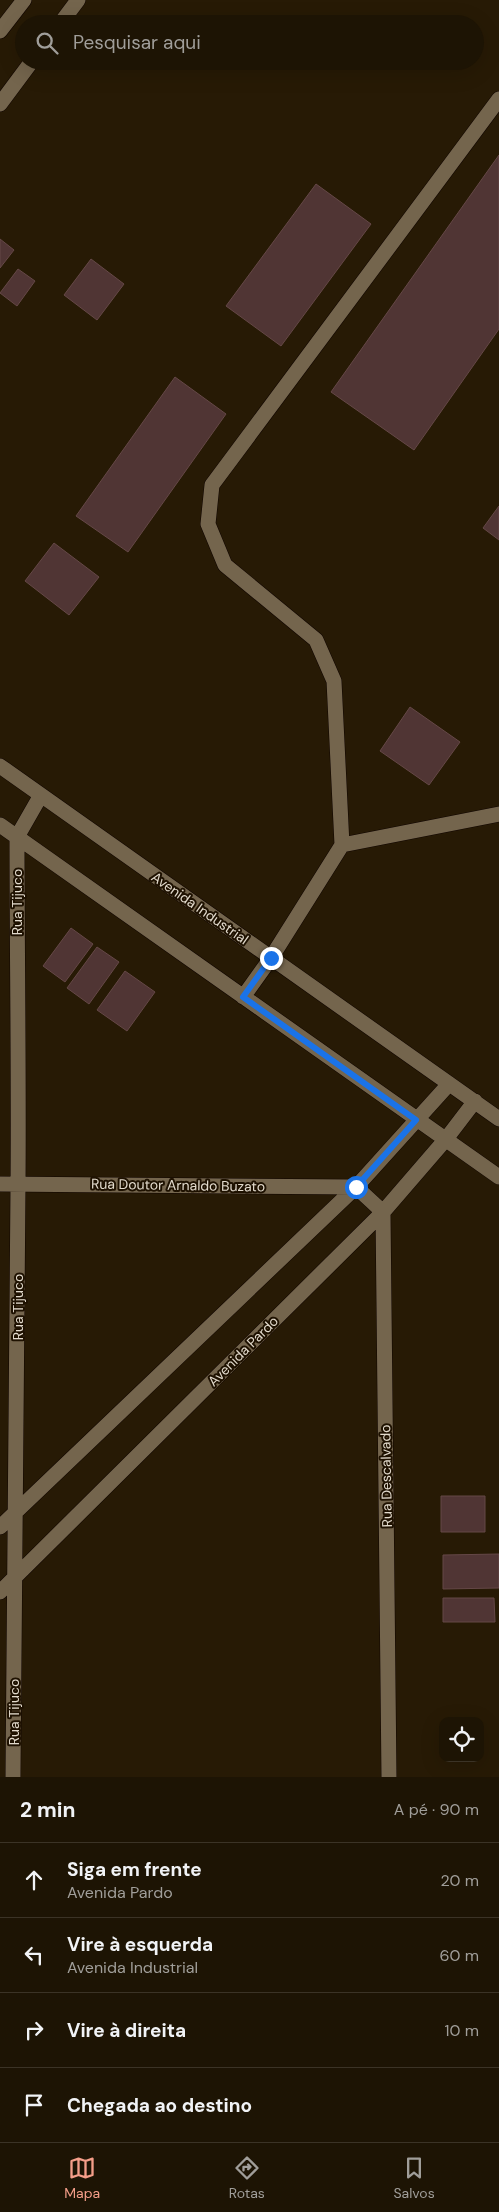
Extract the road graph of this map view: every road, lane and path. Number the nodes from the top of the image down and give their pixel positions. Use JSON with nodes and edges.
{"nodes":[{"id":1,"x":24,"y":0,"type":"edge"},
{"id":2,"x":78,"y":0,"type":"edge"},
{"id":3,"x":67,"y":15,"type":"edge"},
{"id":4,"x":0,"y":31,"type":"edge"},
{"id":5,"x":25,"y":70,"type":"edge"},
{"id":6,"x":499,"y":99,"type":"edge"},
{"id":7,"x":0,"y":104,"type":"edge"},
{"id":8,"x":0,"y":766,"type":"edge"},
{"id":9,"x":41,"y":795,"type":"junction"},
{"id":10,"x":499,"y":814,"type":"edge"},
{"id":11,"x":0,"y":825,"type":"edge"},
{"id":12,"x":17,"y":837,"type":"junction"},
{"id":13,"x":342,"y":846,"type":"junction"},
{"id":14,"x":271,"y":958,"type":"junction"},
{"id":15,"x":243,"y":997,"type":"junction"},
{"id":16,"x":449,"y":1084,"type":"junction"},
{"id":17,"x":475,"y":1101,"type":"junction"},
{"id":18,"x":499,"y":1119,"type":"edge"},
{"id":19,"x":416,"y":1120,"type":"junction"},
{"id":20,"x":446,"y":1140,"type":"junction"},
{"id":21,"x":499,"y":1177,"type":"edge"},
{"id":22,"x":0,"y":1184,"type":"edge"},
{"id":23,"x":18,"y":1184,"type":"junction"},
{"id":24,"x":356,"y":1187,"type":"junction"},
{"id":25,"x":383,"y":1212,"type":"junction"},
{"id":26,"x":16,"y":1512,"type":"junction"},
{"id":27,"x":0,"y":1528,"type":"edge"},
{"id":28,"x":14,"y":1578,"type":"junction"},
{"id":29,"x":0,"y":1592,"type":"edge"},
{"id":30,"x":14,"y":1777,"type":"edge"},
{"id":31,"x":389,"y":1777,"type":"edge"}],
"edges":[{"from":1,"to":4,"type":"street"},
{"from":2,"to":3,"type":"street"},
{"from":5,"to":7,"type":"street"},
{"from":6,"to":13,"type":"street"},
{"from":8,"to":9,"type":"street","name":"Avenida Industrial"},
{"from":9,"to":12,"type":"street"},
{"from":9,"to":14,"type":"street","name":"Avenida Industrial"},
{"from":10,"to":13,"type":"street"},
{"from":11,"to":12,"type":"street"},
{"from":12,"to":15,"type":"street"},
{"from":12,"to":23,"type":"street","name":"Rua Tijuco"},
{"from":13,"to":14,"type":"street"},
{"from":14,"to":15,"type":"street"},
{"from":14,"to":16,"type":"street","name":"Avenida Industrial"},
{"from":15,"to":19,"type":"street"},
{"from":16,"to":17,"type":"street","name":"Avenida Industrial"},
{"from":16,"to":19,"type":"street"},
{"from":17,"to":18,"type":"street","name":"Avenida Industrial"},
{"from":17,"to":20,"type":"street","name":"Avenida Pardo"},
{"from":19,"to":20,"type":"street"},
{"from":19,"to":24,"type":"street"},
{"from":20,"to":21,"type":"street"},
{"from":20,"to":25,"type":"street","name":"Avenida Pardo"},
{"from":22,"to":23,"type":"street","name":"Rua Doutor Arnaldo Buzato"},
{"from":23,"to":24,"type":"street","name":"Rua Doutor Arnaldo Buzato"},
{"from":23,"to":26,"type":"street","name":"Rua Tijuco"},
{"from":24,"to":25,"type":"street"},
{"from":24,"to":26,"type":"street"},
{"from":25,"to":28,"type":"street","name":"Avenida Pardo"},
{"from":25,"to":31,"type":"street","name":"Rua Descalvado"},
{"from":26,"to":27,"type":"street"},
{"from":26,"to":28,"type":"street","name":"Rua Tijuco"},
{"from":28,"to":29,"type":"street","name":"Avenida Pardo"},
{"from":28,"to":30,"type":"street","name":"Rua Tijuco"}]}
